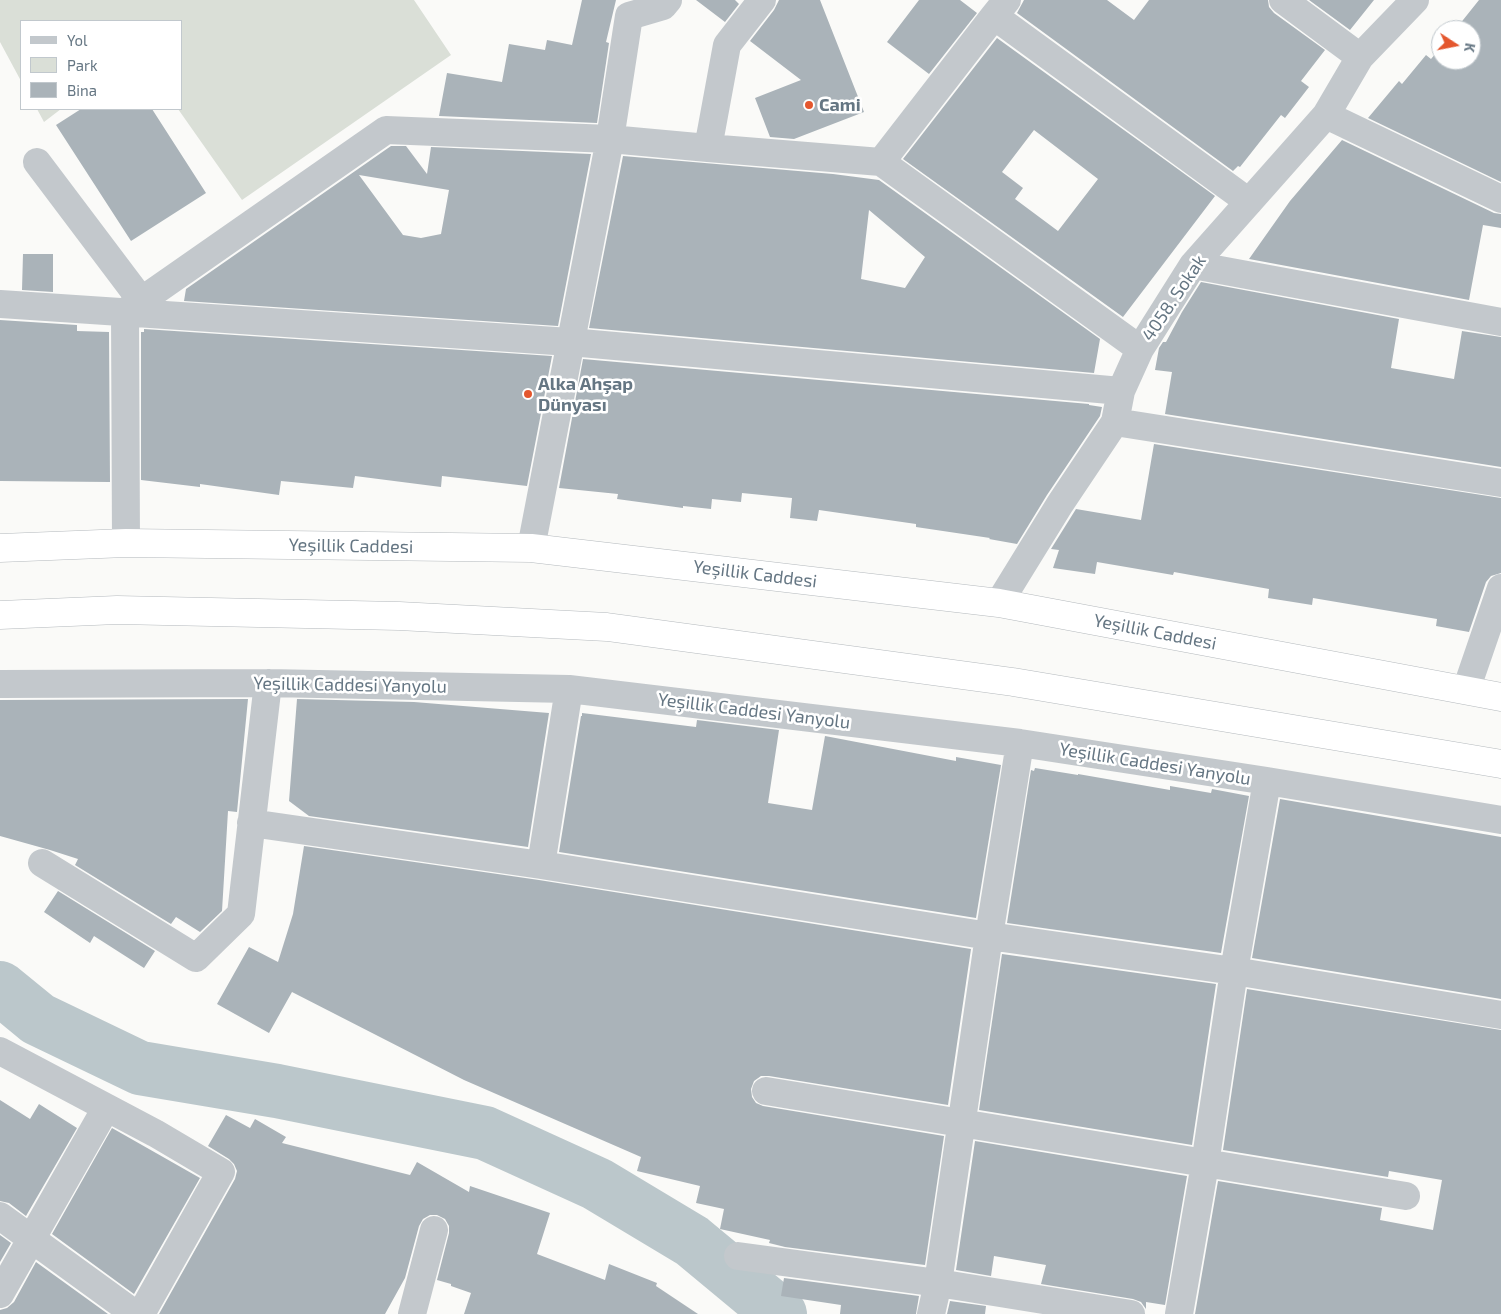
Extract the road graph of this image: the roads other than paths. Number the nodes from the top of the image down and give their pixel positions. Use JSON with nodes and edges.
{"nodes":[{"id":1,"x":668,"y":0,"type":"edge"},
{"id":2,"x":762,"y":0,"type":"edge"},
{"id":3,"x":1283,"y":0,"type":"edge"},
{"id":4,"x":1415,"y":0,"type":"edge"},
{"id":5,"x":1001,"y":8,"type":"edge"},
{"id":6,"x":1360,"y":58,"type":"junction"},
{"id":7,"x":1326,"y":115,"type":"junction"},
{"id":8,"x":610,"y":140,"type":"junction"},
{"id":9,"x":708,"y":148,"type":"junction"},
{"id":10,"x":37,"y":162,"type":"dead end"},
{"id":11,"x":881,"y":162,"type":"junction"},
{"id":12,"x":1501,"y":199,"type":"edge"},
{"id":13,"x":1248,"y":202,"type":"junction"},
{"id":14,"x":1193,"y":265,"type":"junction"},
{"id":15,"x":0,"y":304,"type":"edge"},
{"id":16,"x":133,"y":306,"type":"junction"},
{"id":17,"x":1501,"y":322,"type":"edge"},
{"id":18,"x":570,"y":342,"type":"junction"},
{"id":19,"x":1140,"y":349,"type":"junction"},
{"id":20,"x":1121,"y":391,"type":"junction"},
{"id":21,"x":1115,"y":422,"type":"junction"},
{"id":22,"x":1501,"y":483,"type":"edge"},
{"id":23,"x":126,"y":543,"type":"junction"},
{"id":24,"x":0,"y":548,"type":"edge"},
{"id":25,"x":531,"y":548,"type":"junction"},
{"id":26,"x":1501,"y":588,"type":"edge"},
{"id":27,"x":999,"y":603,"type":"junction"},
{"id":28,"x":0,"y":615,"type":"edge"},
{"id":29,"x":268,"y":683,"type":"junction"},
{"id":30,"x":0,"y":684,"type":"edge"},
{"id":31,"x":569,"y":689,"type":"junction"},
{"id":32,"x":1466,"y":690,"type":"junction"},
{"id":33,"x":1501,"y":697,"type":"edge"},
{"id":34,"x":1020,"y":743,"type":"junction"},
{"id":35,"x":1496,"y":764,"type":"edge"},
{"id":36,"x":1267,"y":781,"type":"junction"},
{"id":37,"x":1501,"y":820,"type":"edge"},
{"id":38,"x":251,"y":823,"type":"junction"},
{"id":39,"x":42,"y":863,"type":"dead end"},
{"id":40,"x":541,"y":865,"type":"junction"},
{"id":41,"x":989,"y":936,"type":"junction"},
{"id":42,"x":1234,"y":971,"type":"junction"},
{"id":43,"x":1501,"y":1016,"type":"edge"},
{"id":44,"x":0,"y":1051,"type":"edge"},
{"id":45,"x":766,"y":1091,"type":"dead end"},
{"id":46,"x":106,"y":1108,"type":"junction"},
{"id":47,"x":960,"y":1124,"type":"junction"},
{"id":48,"x":1205,"y":1164,"type":"junction"},
{"id":49,"x":1406,"y":1196,"type":"dead end"},
{"id":50,"x":0,"y":1216,"type":"edge"},
{"id":51,"x":434,"y":1230,"type":"dead end"},
{"id":52,"x":33,"y":1239,"type":"junction"},
{"id":53,"x":738,"y":1256,"type":"dead end"},
{"id":54,"x":938,"y":1283,"type":"junction"},
{"id":55,"x":0,"y":1294,"type":"edge"},
{"id":56,"x":135,"y":1314,"type":"edge"},
{"id":57,"x":141,"y":1314,"type":"edge"},
{"id":58,"x":412,"y":1314,"type":"edge"},
{"id":59,"x":931,"y":1314,"type":"edge"},
{"id":60,"x":1131,"y":1314,"type":"edge"},
{"id":61,"x":1179,"y":1314,"type":"edge"}],
"edges":[{"from":1,"to":8,"type":"street"},
{"from":2,"to":9,"type":"street"},
{"from":3,"to":6,"type":"street"},
{"from":4,"to":6,"type":"street","name":"4058. Sokak"},
{"from":5,"to":11,"type":"street"},
{"from":5,"to":13,"type":"street"},
{"from":6,"to":7,"type":"street","name":"4058. Sokak"},
{"from":7,"to":12,"type":"street"},
{"from":7,"to":13,"type":"street","name":"4058. Sokak"},
{"from":8,"to":9,"type":"street"},
{"from":8,"to":16,"type":"street"},
{"from":8,"to":18,"type":"street"},
{"from":9,"to":11,"type":"street"},
{"from":10,"to":16,"type":"street"},
{"from":11,"to":19,"type":"street"},
{"from":13,"to":14,"type":"street","name":"4058. Sokak"},
{"from":14,"to":17,"type":"street"},
{"from":14,"to":19,"type":"street","name":"4058. Sokak"},
{"from":15,"to":16,"type":"street"},
{"from":16,"to":18,"type":"street"},
{"from":16,"to":23,"type":"street"},
{"from":18,"to":20,"type":"street"},
{"from":18,"to":25,"type":"street"},
{"from":19,"to":20,"type":"street","name":"4058. Sokak"},
{"from":20,"to":21,"type":"street","name":"4058. Sokak"},
{"from":21,"to":22,"type":"street"},
{"from":21,"to":27,"type":"street","name":"4058. Sokak"},
{"from":23,"to":24,"type":"highway","name":"Yeşillik Caddesi"},
{"from":23,"to":25,"type":"highway","name":"Yeşillik Caddesi"},
{"from":25,"to":27,"type":"highway","name":"Yeşillik Caddesi"},
{"from":26,"to":32,"type":"street"},
{"from":27,"to":32,"type":"highway","name":"Yeşillik Caddesi"},
{"from":28,"to":35,"type":"highway"},
{"from":29,"to":30,"type":"street","name":"Yeşillik Caddesi Yanyolu"},
{"from":29,"to":31,"type":"street","name":"Yeşillik Caddesi Yanyolu"},
{"from":29,"to":38,"type":"street"},
{"from":31,"to":34,"type":"street","name":"Yeşillik Caddesi Yanyolu"},
{"from":31,"to":40,"type":"street"},
{"from":32,"to":33,"type":"highway","name":"Yeşillik Caddesi"},
{"from":34,"to":36,"type":"street","name":"Yeşillik Caddesi Yanyolu"},
{"from":34,"to":41,"type":"street"},
{"from":36,"to":37,"type":"street","name":"Yeşillik Caddesi Yanyolu"},
{"from":36,"to":42,"type":"street"},
{"from":38,"to":39,"type":"street"},
{"from":38,"to":40,"type":"street"},
{"from":40,"to":41,"type":"street"},
{"from":41,"to":42,"type":"street"},
{"from":41,"to":47,"type":"street"},
{"from":42,"to":43,"type":"street"},
{"from":42,"to":48,"type":"street"},
{"from":44,"to":46,"type":"street"},
{"from":45,"to":47,"type":"street"},
{"from":46,"to":52,"type":"street"},
{"from":46,"to":57,"type":"street"},
{"from":47,"to":48,"type":"street"},
{"from":47,"to":54,"type":"street"},
{"from":48,"to":49,"type":"street"},
{"from":48,"to":61,"type":"street"},
{"from":50,"to":52,"type":"street"},
{"from":51,"to":58,"type":"street"},
{"from":52,"to":55,"type":"street"},
{"from":52,"to":56,"type":"street"},
{"from":53,"to":54,"type":"street"},
{"from":54,"to":59,"type":"street"},
{"from":54,"to":60,"type":"street"}]}
